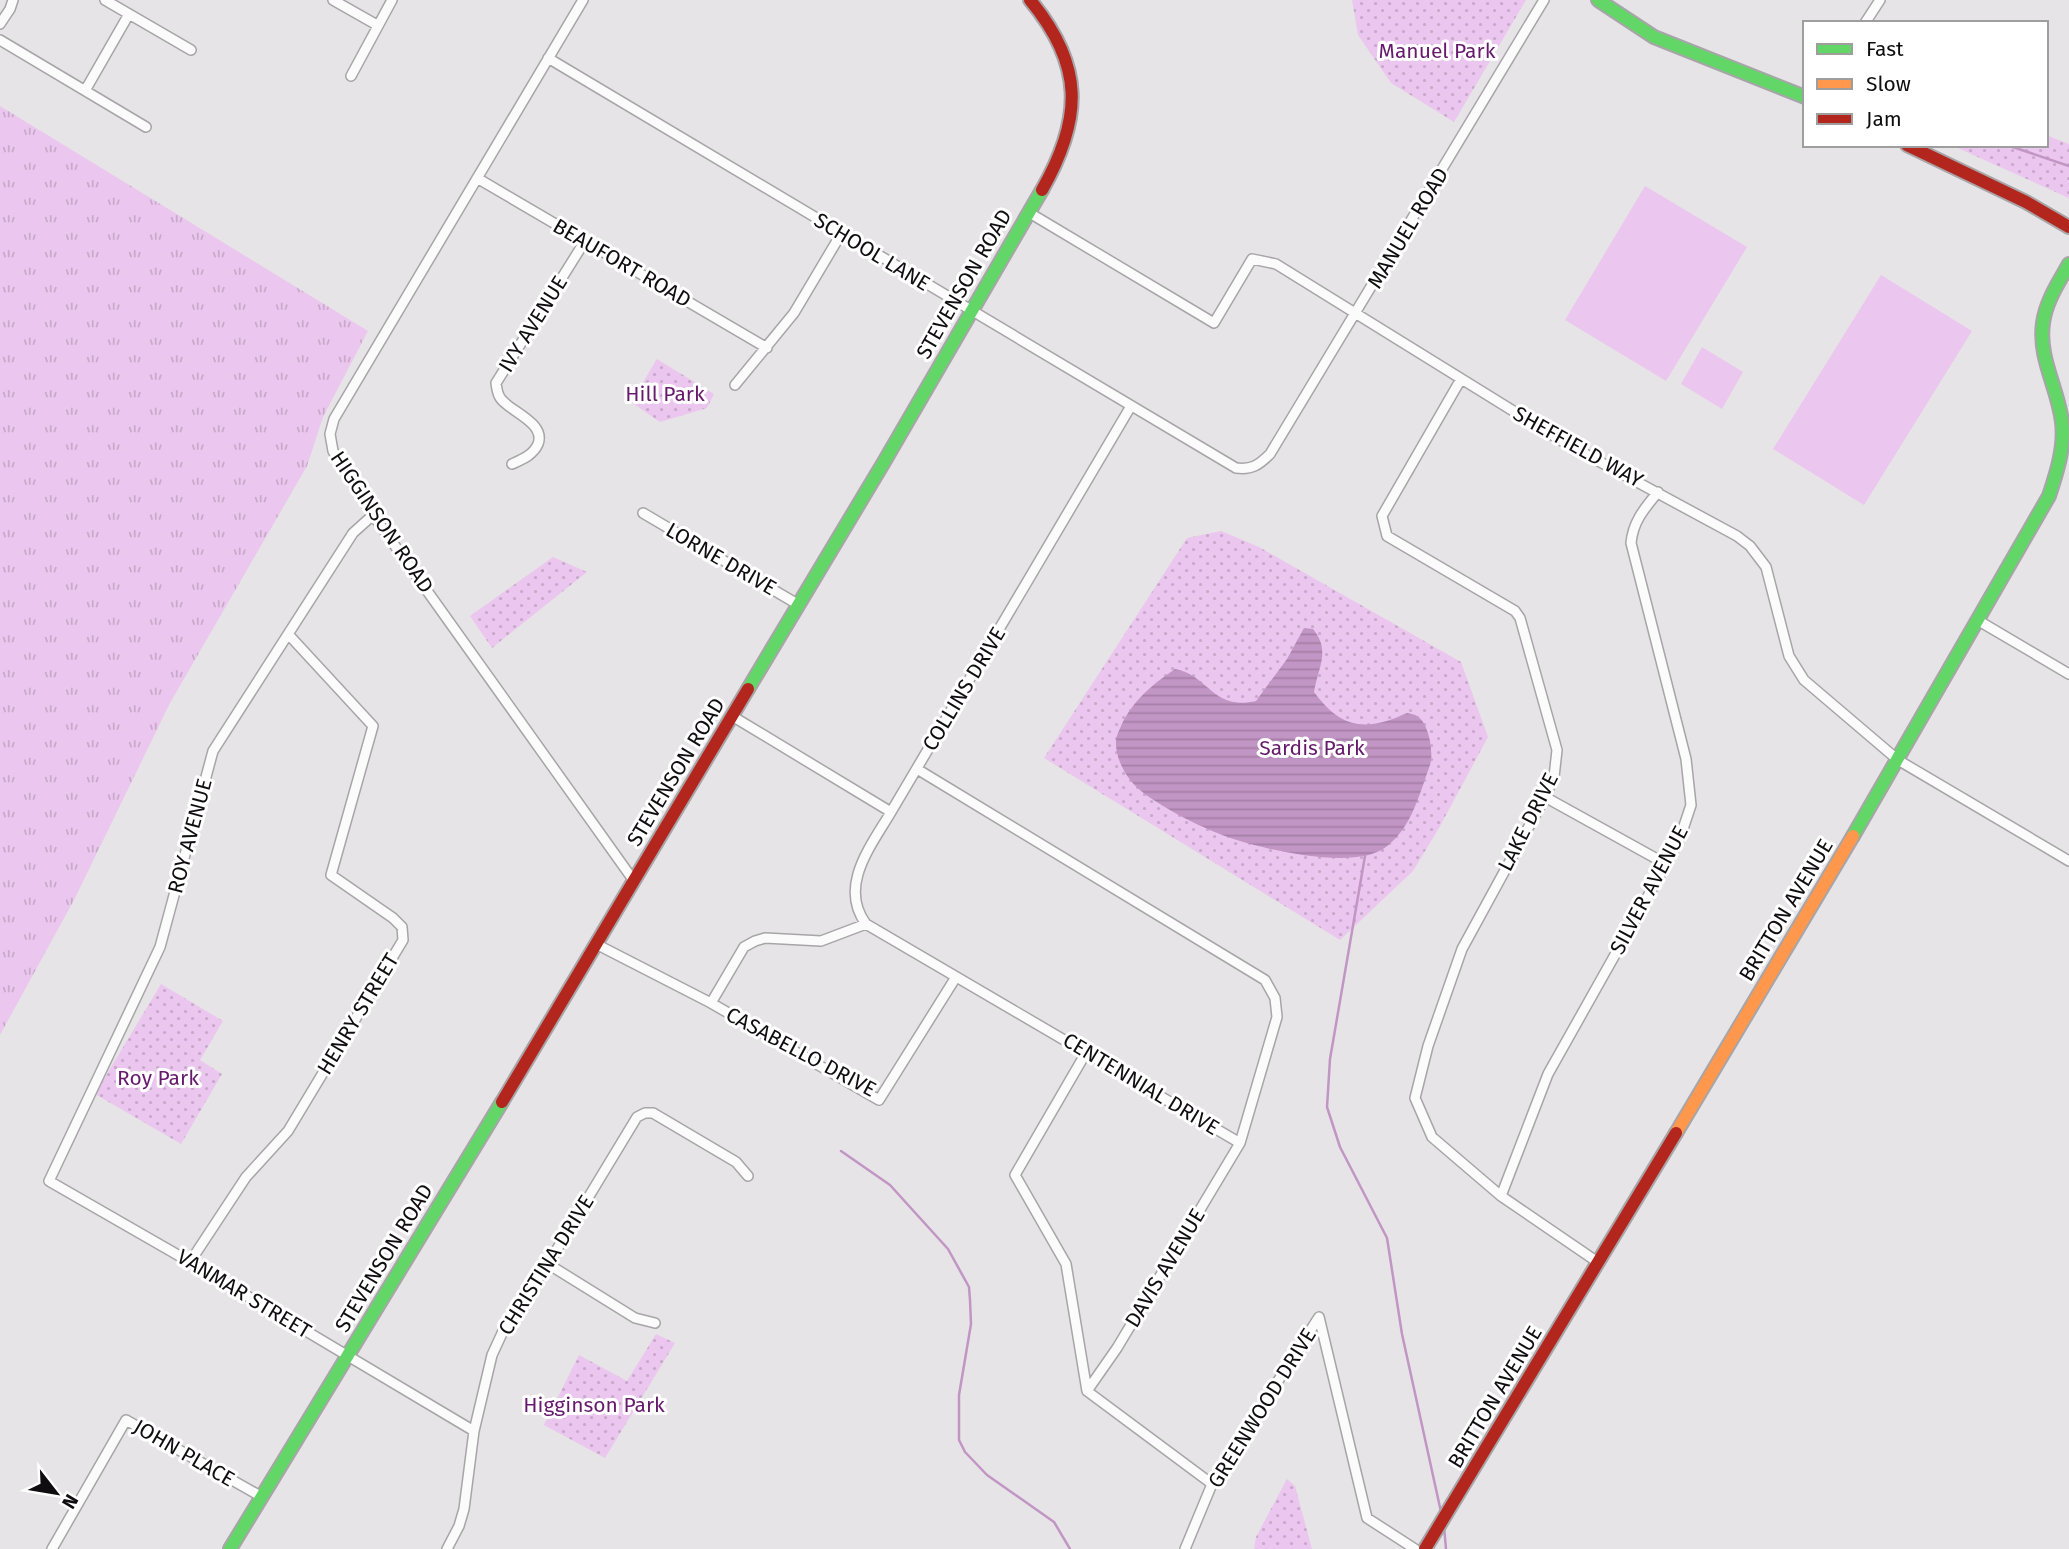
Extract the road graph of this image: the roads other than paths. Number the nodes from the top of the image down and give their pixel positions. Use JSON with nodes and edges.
{"nodes":[{"id":1,"x":13,"y":0,"type":"edge"},
{"id":2,"x":105,"y":0,"type":"edge"},
{"id":3,"x":333,"y":0,"type":"edge"},
{"id":4,"x":392,"y":0,"type":"edge"},
{"id":5,"x":583,"y":0,"type":"edge"},
{"id":6,"x":1030,"y":0,"type":"edge"},
{"id":7,"x":1544,"y":0,"type":"edge"},
{"id":8,"x":1598,"y":0,"type":"edge"},
{"id":9,"x":1880,"y":0,"type":"edge"},
{"id":10,"x":129,"y":14,"type":"junction"},
{"id":11,"x":1866,"y":21,"type":"edge"},
{"id":12,"x":0,"y":24,"type":"edge"},
{"id":13,"x":377,"y":25,"type":"junction"},
{"id":14,"x":0,"y":40,"type":"edge"},
{"id":15,"x":191,"y":50,"type":"dead end"},
{"id":16,"x":548,"y":58,"type":"junction"},
{"id":17,"x":351,"y":76,"type":"dead end"},
{"id":18,"x":86,"y":89,"type":"junction"},
{"id":19,"x":1803,"y":96,"type":"edge"},
{"id":20,"x":146,"y":127,"type":"dead end"},
{"id":21,"x":1911,"y":147,"type":"edge"},
{"id":22,"x":477,"y":178,"type":"junction"},
{"id":23,"x":1028,"y":212,"type":"junction"},
{"id":24,"x":2069,"y":227,"type":"edge"},
{"id":25,"x":841,"y":234,"type":"junction"},
{"id":26,"x":585,"y":241,"type":"junction"},
{"id":27,"x":2069,"y":264,"type":"edge"},
{"id":28,"x":2065,"y":278,"type":"edge"},
{"id":29,"x":970,"y":311,"type":"junction"},
{"id":30,"x":1356,"y":314,"type":"junction"},
{"id":31,"x":768,"y":348,"type":"junction"},
{"id":32,"x":1461,"y":379,"type":"junction"},
{"id":33,"x":735,"y":385,"type":"dead end"},
{"id":34,"x":1132,"y":406,"type":"junction"},
{"id":35,"x":1270,"y":454,"type":"joint"},
{"id":36,"x":512,"y":464,"type":"dead end"},
{"id":37,"x":1658,"y":492,"type":"junction"},
{"id":38,"x":643,"y":513,"type":"dead end"},
{"id":39,"x":373,"y":515,"type":"junction"},
{"id":40,"x":799,"y":605,"type":"junction"},
{"id":41,"x":1979,"y":621,"type":"junction"},
{"id":42,"x":288,"y":634,"type":"junction"},
{"id":43,"x":2069,"y":674,"type":"edge"},
{"id":44,"x":732,"y":716,"type":"junction"},
{"id":45,"x":1898,"y":760,"type":"junction"},
{"id":46,"x":917,"y":769,"type":"junction"},
{"id":47,"x":1545,"y":797,"type":"junction"},
{"id":48,"x":891,"y":812,"type":"junction"},
{"id":49,"x":2069,"y":861,"type":"edge"},
{"id":50,"x":1666,"y":864,"type":"junction"},
{"id":51,"x":634,"y":881,"type":"junction"},
{"id":52,"x":866,"y":923,"type":"junction"},
{"id":53,"x":596,"y":944,"type":"junction"},
{"id":54,"x":956,"y":977,"type":"junction"},
{"id":55,"x":711,"y":1003,"type":"junction"},
{"id":56,"x":1087,"y":1051,"type":"junction"},
{"id":57,"x":1240,"y":1143,"type":"junction"},
{"id":58,"x":748,"y":1176,"type":"dead end"},
{"id":59,"x":48,"y":1181,"type":"joint"},
{"id":60,"x":1502,"y":1196,"type":"junction"},
{"id":61,"x":190,"y":1262,"type":"junction"},
{"id":62,"x":1599,"y":1263,"type":"junction"},
{"id":63,"x":548,"y":1264,"type":"junction"},
{"id":64,"x":655,"y":1323,"type":"dead end"},
{"id":65,"x":347,"y":1356,"type":"junction"},
{"id":66,"x":1087,"y":1391,"type":"junction"},
{"id":67,"x":474,"y":1431,"type":"junction"},
{"id":68,"x":1212,"y":1483,"type":"junction"},
{"id":69,"x":262,"y":1497,"type":"junction"},
{"id":70,"x":52,"y":1549,"type":"edge"},
{"id":71,"x":230,"y":1549,"type":"edge"},
{"id":72,"x":447,"y":1549,"type":"edge"},
{"id":73,"x":1185,"y":1549,"type":"edge"},
{"id":74,"x":1415,"y":1549,"type":"edge"},
{"id":75,"x":1425,"y":1549,"type":"edge"}],
"edges":[{"from":1,"to":12,"type":"street"},
{"from":2,"to":10,"type":"street"},
{"from":3,"to":13,"type":"street"},
{"from":4,"to":13,"type":"street"},
{"from":5,"to":16,"type":"street","name":"HIGGINSON ROAD"},
{"from":6,"to":23,"type":"street","name":"STEVENSON ROAD"},
{"from":7,"to":30,"type":"street","name":"MANUEL ROAD"},
{"from":8,"to":19,"type":"street"},
{"from":9,"to":11,"type":"street"},
{"from":10,"to":15,"type":"street"},
{"from":10,"to":18,"type":"street"},
{"from":13,"to":17,"type":"street"},
{"from":14,"to":18,"type":"street"},
{"from":16,"to":22,"type":"street","name":"HIGGINSON ROAD"},
{"from":16,"to":25,"type":"street","name":"SCHOOL LANE"},
{"from":18,"to":20,"type":"street"},
{"from":21,"to":24,"type":"street"},
{"from":22,"to":26,"type":"street","name":"BEAUFORT ROAD"},
{"from":22,"to":39,"type":"street","name":"HIGGINSON ROAD"},
{"from":23,"to":29,"type":"street","name":"STEVENSON ROAD"},
{"from":23,"to":30,"type":"street","name":"SHEFFIELD WAY"},
{"from":25,"to":29,"type":"street","name":"SCHOOL LANE"},
{"from":25,"to":31,"type":"street"},
{"from":26,"to":31,"type":"street","name":"BEAUFORT ROAD"},
{"from":26,"to":36,"type":"street","name":"IVY AVENUE"},
{"from":27,"to":28,"type":"street","name":"BRITTON AVENUE"},
{"from":28,"to":41,"type":"street","name":"BRITTON AVENUE"},
{"from":29,"to":34,"type":"street","name":"SCHOOL LANE"},
{"from":29,"to":40,"type":"street","name":"STEVENSON ROAD"},
{"from":30,"to":32,"type":"street","name":"SHEFFIELD WAY"},
{"from":30,"to":35,"type":"street","name":"MANUEL ROAD"},
{"from":31,"to":33,"type":"street"},
{"from":32,"to":37,"type":"street","name":"SHEFFIELD WAY"},
{"from":32,"to":47,"type":"street","name":"LAKE DRIVE"},
{"from":34,"to":35,"type":"street","name":"SCHOOL LANE"},
{"from":34,"to":46,"type":"street","name":"COLLINS DRIVE"},
{"from":37,"to":45,"type":"street","name":"SHEFFIELD WAY"},
{"from":37,"to":50,"type":"street","name":"SILVER AVENUE"},
{"from":38,"to":40,"type":"street","name":"LORNE DRIVE"},
{"from":39,"to":42,"type":"street","name":"ROY AVENUE"},
{"from":39,"to":51,"type":"street","name":"HIGGINSON ROAD"},
{"from":40,"to":44,"type":"street","name":"STEVENSON ROAD"},
{"from":41,"to":43,"type":"street"},
{"from":41,"to":45,"type":"street","name":"BRITTON AVENUE"},
{"from":42,"to":59,"type":"street","name":"ROY AVENUE"},
{"from":42,"to":61,"type":"street","name":"HENRY STREET"},
{"from":44,"to":48,"type":"street"},
{"from":44,"to":51,"type":"street","name":"STEVENSON ROAD"},
{"from":45,"to":49,"type":"street","name":"SHEFFIELD WAY"},
{"from":45,"to":62,"type":"street","name":"BRITTON AVENUE"},
{"from":46,"to":48,"type":"street","name":"COLLINS DRIVE"},
{"from":46,"to":57,"type":"street","name":"CENTENNIAL DRIVE"},
{"from":47,"to":50,"type":"street"},
{"from":47,"to":60,"type":"street","name":"LAKE DRIVE"},
{"from":48,"to":52,"type":"street"},
{"from":50,"to":60,"type":"street","name":"SILVER AVENUE"},
{"from":51,"to":53,"type":"street","name":"STEVENSON ROAD"},
{"from":52,"to":54,"type":"street","name":"CENTENNIAL DRIVE"},
{"from":52,"to":55,"type":"street"},
{"from":53,"to":55,"type":"street","name":"CASABELLO DRIVE"},
{"from":53,"to":65,"type":"street","name":"STEVENSON ROAD"},
{"from":54,"to":55,"type":"street","name":"CASABELLO DRIVE"},
{"from":54,"to":56,"type":"street","name":"CENTENNIAL DRIVE"},
{"from":56,"to":57,"type":"street","name":"CENTENNIAL DRIVE"},
{"from":56,"to":66,"type":"street"},
{"from":57,"to":66,"type":"street","name":"DAVIS AVENUE"},
{"from":58,"to":63,"type":"street","name":"CHRISTINA DRIVE"},
{"from":59,"to":61,"type":"street","name":"VANMAR STREET"},
{"from":60,"to":62,"type":"street","name":"LAKE DRIVE"},
{"from":61,"to":65,"type":"street","name":"VANMAR STREET"},
{"from":62,"to":75,"type":"street","name":"BRITTON AVENUE"},
{"from":63,"to":64,"type":"street"},
{"from":63,"to":67,"type":"street","name":"CHRISTINA DRIVE"},
{"from":65,"to":67,"type":"street","name":"VANMAR STREET"},
{"from":65,"to":69,"type":"street","name":"STEVENSON ROAD"},
{"from":66,"to":68,"type":"street"},
{"from":67,"to":72,"type":"street","name":"CHRISTINA DRIVE"},
{"from":68,"to":73,"type":"street","name":"GREENWOOD DRIVE"},
{"from":68,"to":74,"type":"street","name":"GREENWOOD DRIVE"},
{"from":69,"to":70,"type":"street","name":"JOHN PLACE"},
{"from":69,"to":71,"type":"street","name":"STEVENSON ROAD"}]}
